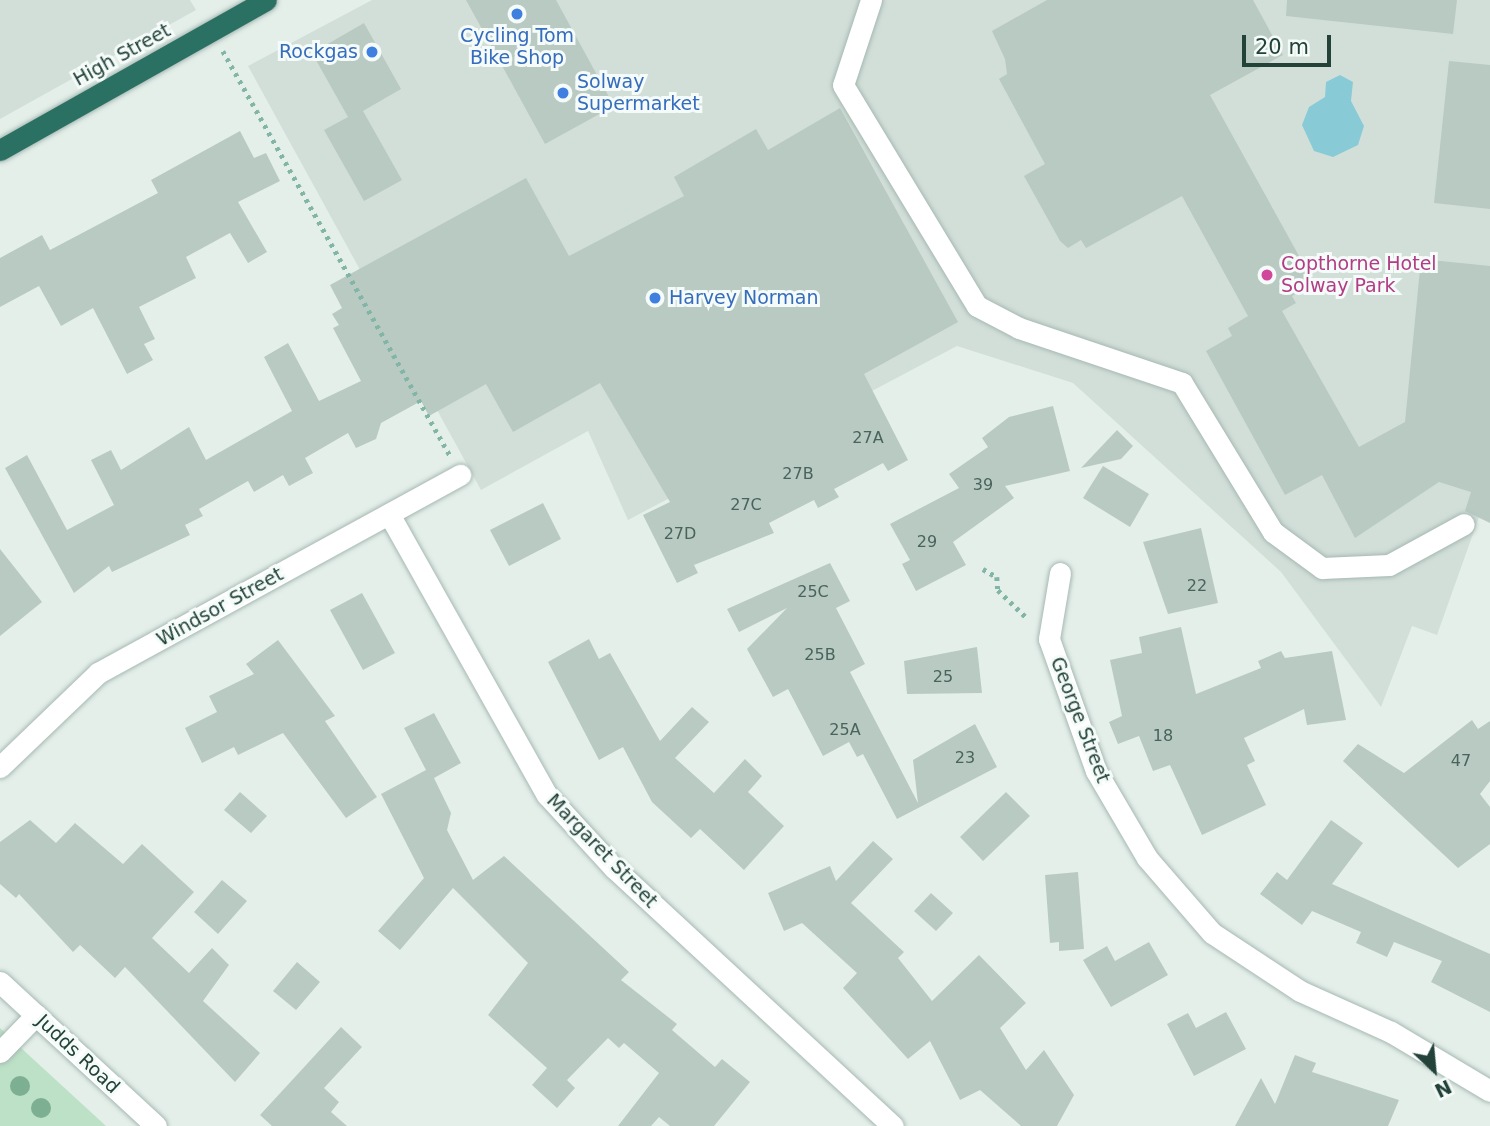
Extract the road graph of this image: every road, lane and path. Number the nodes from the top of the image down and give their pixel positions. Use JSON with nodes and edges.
{"nodes":[{"id":1,"x":266,"y":0,"type":"edge"},
{"id":2,"x":871,"y":0,"type":"edge"},
{"id":3,"x":238,"y":7,"type":"edge"},
{"id":4,"x":212,"y":30,"type":"junction"},
{"id":5,"x":0,"y":150,"type":"edge"},
{"id":6,"x":460,"y":475,"type":"joint"},
{"id":7,"x":389,"y":514,"type":"junction"},
{"id":8,"x":1464,"y":524,"type":"dead end"},
{"id":9,"x":983,"y":569,"type":"dead end"},
{"id":10,"x":1060,"y":573,"type":"dead end"},
{"id":11,"x":1049,"y":639,"type":"junction"},
{"id":12,"x":0,"y":767,"type":"edge"},
{"id":13,"x":0,"y":982,"type":"edge"},
{"id":14,"x":36,"y":1015,"type":"junction"},
{"id":15,"x":0,"y":1052,"type":"edge"},
{"id":16,"x":1490,"y":1091,"type":"edge"},
{"id":17,"x":156,"y":1126,"type":"edge"},
{"id":18,"x":893,"y":1126,"type":"edge"}],
"edges":[{"from":1,"to":3,"type":"highway","name":"High Street"},
{"from":2,"to":8,"type":"street"},
{"from":3,"to":4,"type":"highway","name":"High Street"},
{"from":4,"to":5,"type":"highway","name":"High Street"},
{"from":4,"to":6,"type":"path"},
{"from":6,"to":7,"type":"street","name":"Windsor Street"},
{"from":7,"to":12,"type":"street","name":"Windsor Street"},
{"from":7,"to":18,"type":"street","name":"Margaret Street"},
{"from":9,"to":11,"type":"path"},
{"from":10,"to":11,"type":"street","name":"George Street"},
{"from":11,"to":16,"type":"street","name":"George Street"},
{"from":13,"to":14,"type":"street","name":"Judds Road"},
{"from":14,"to":15,"type":"street"},
{"from":14,"to":17,"type":"street","name":"Judds Road"}]}
